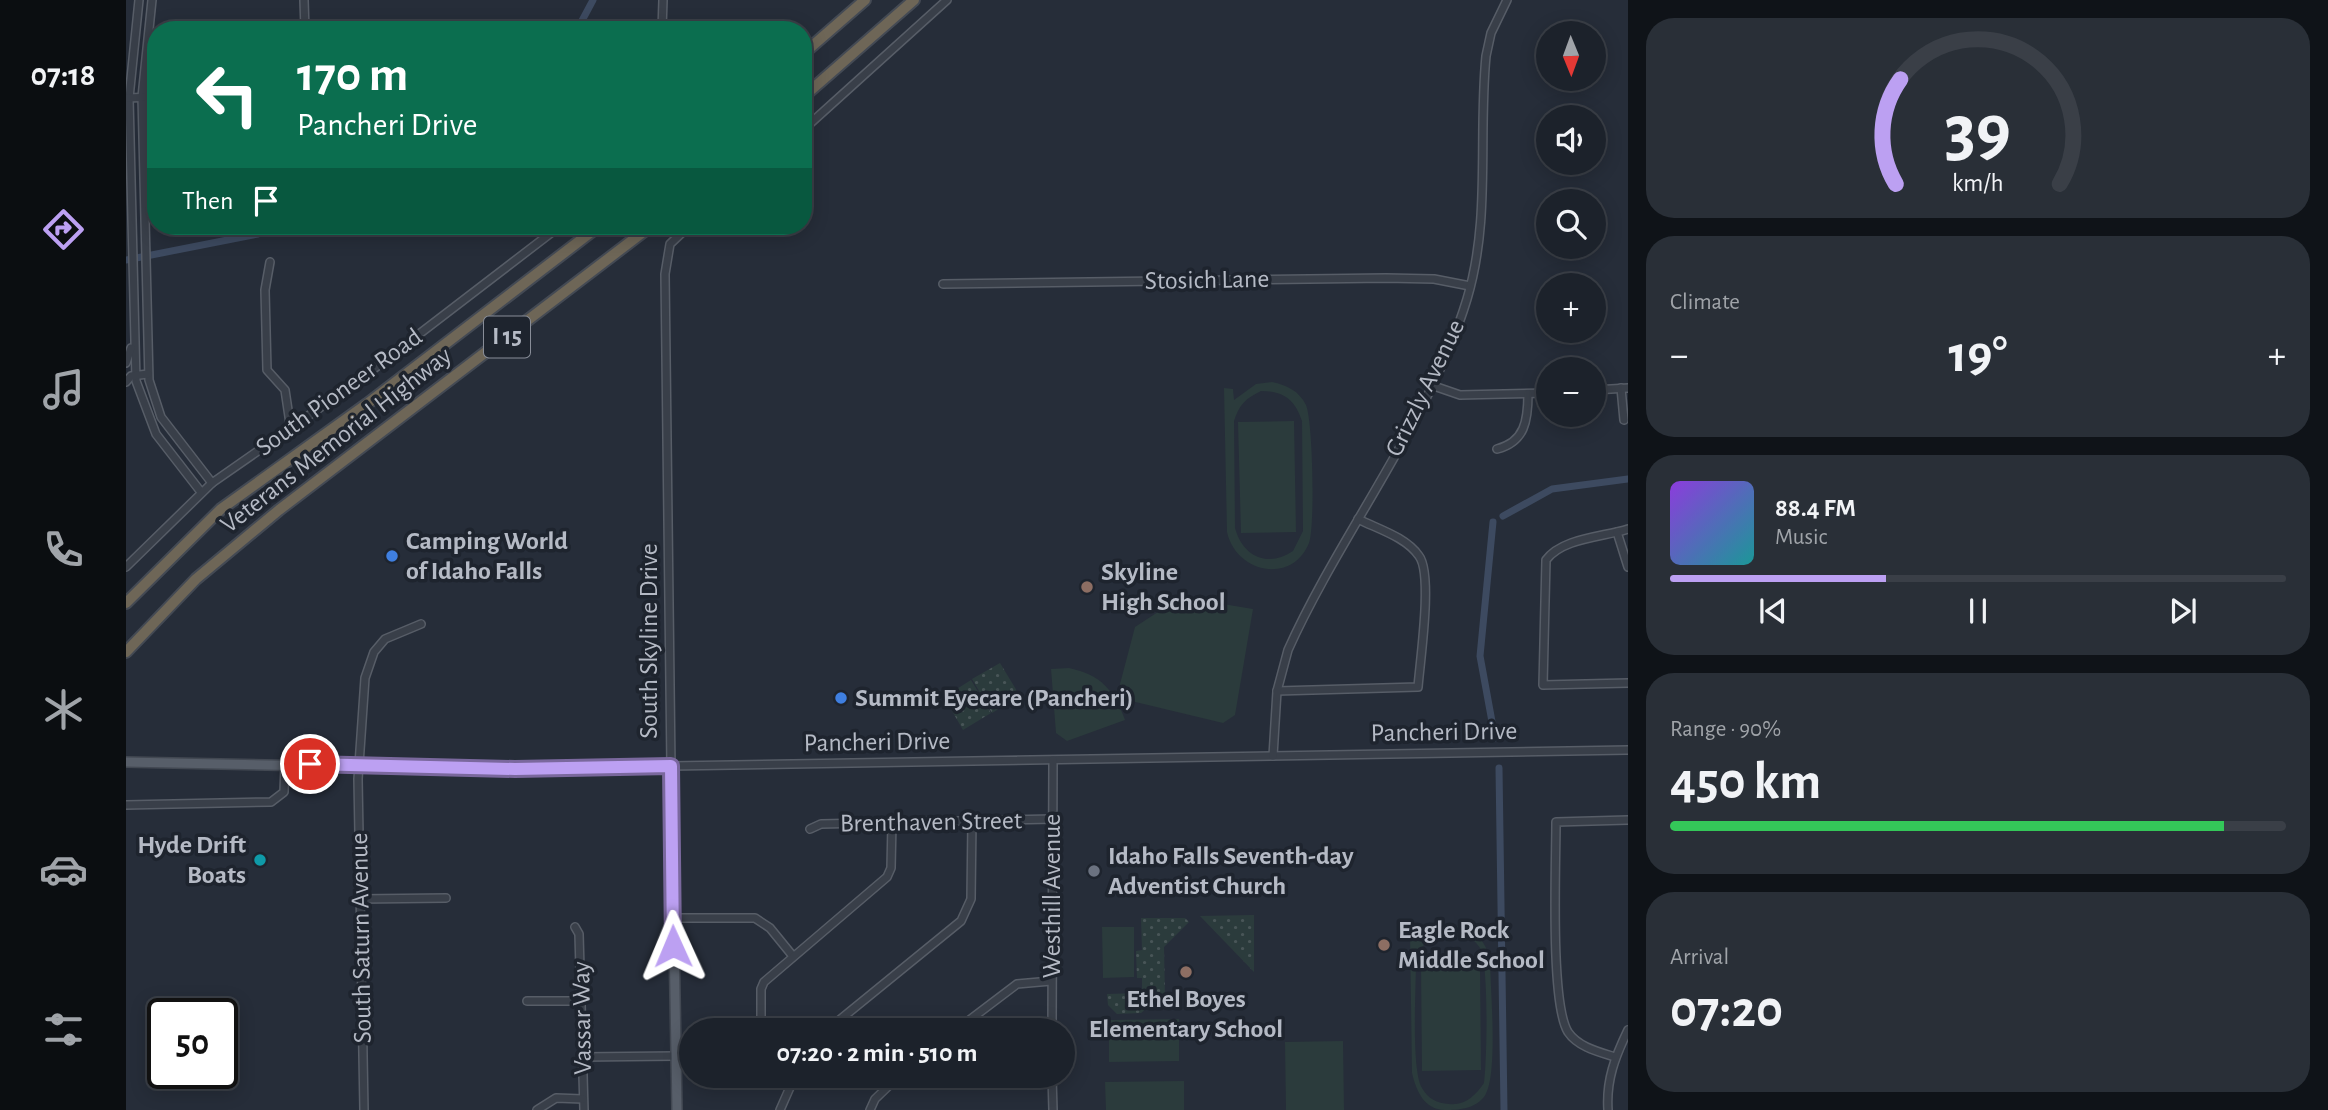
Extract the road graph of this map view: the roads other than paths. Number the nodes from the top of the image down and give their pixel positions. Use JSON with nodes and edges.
{"nodes":[{"id":1,"x":139,"y":0,"type":"edge"},
{"id":2,"x":152,"y":0,"type":"edge"},
{"id":3,"x":304,"y":0,"type":"edge"},
{"id":4,"x":865,"y":0,"type":"edge"},
{"id":5,"x":914,"y":0,"type":"edge"},
{"id":6,"x":947,"y":0,"type":"edge"},
{"id":7,"x":1507,"y":0,"type":"edge"},
{"id":8,"x":664,"y":2,"type":"edge"},
{"id":9,"x":150,"y":21,"type":"edge"},
{"id":10,"x":305,"y":21,"type":"edge"},
{"id":11,"x":663,"y":21,"type":"edge"},
{"id":12,"x":812,"y":46,"type":"edge"},
{"id":13,"x":147,"y":48,"type":"edge"},
{"id":14,"x":812,"y":89,"type":"edge"},
{"id":15,"x":142,"y":97,"type":"junction"},
{"id":16,"x":147,"y":97,"type":"edge"},
{"id":17,"x":128,"y":98,"type":"edge"},
{"id":18,"x":812,"y":122,"type":"edge"},
{"id":19,"x":548,"y":235,"type":"edge"},
{"id":20,"x":587,"y":235,"type":"edge"},
{"id":21,"x":640,"y":235,"type":"edge"},
{"id":22,"x":680,"y":235,"type":"edge"},
{"id":23,"x":270,"y":262,"type":"dead end"},
{"id":24,"x":943,"y":284,"type":"dead end"},
{"id":25,"x":1470,"y":286,"type":"junction"},
{"id":26,"x":134,"y":333,"type":"junction"},
{"id":27,"x":126,"y":363,"type":"edge"},
{"id":28,"x":148,"y":374,"type":"junction"},
{"id":29,"x":130,"y":376,"type":"edge"},
{"id":30,"x":1431,"y":385,"type":"junction"},
{"id":31,"x":1625,"y":388,"type":"edge"},
{"id":32,"x":1606,"y":389,"type":"edge"},
{"id":33,"x":1528,"y":394,"type":"junction"},
{"id":34,"x":1536,"y":394,"type":"edge"},
{"id":35,"x":1624,"y":420,"type":"dead end"},
{"id":36,"x":291,"y":430,"type":"junction"},
{"id":37,"x":1497,"y":449,"type":"dead end"},
{"id":38,"x":212,"y":484,"type":"junction"},
{"id":39,"x":201,"y":492,"type":"junction"},
{"id":40,"x":1358,"y":519,"type":"junction"},
{"id":41,"x":1628,"y":529,"type":"edge"},
{"id":42,"x":1617,"y":532,"type":"junction"},
{"id":43,"x":126,"y":567,"type":"edge"},
{"id":44,"x":1628,"y":567,"type":"edge"},
{"id":45,"x":126,"y":603,"type":"edge"},
{"id":46,"x":421,"y":624,"type":"dead end"},
{"id":47,"x":126,"y":652,"type":"edge"},
{"id":48,"x":1628,"y":684,"type":"edge"},
{"id":49,"x":1277,"y":691,"type":"junction"},
{"id":50,"x":1628,"y":750,"type":"edge"},
{"id":51,"x":1273,"y":756,"type":"junction"},
{"id":52,"x":1053,"y":760,"type":"junction"},
{"id":53,"x":126,"y":762,"type":"edge"},
{"id":54,"x":285,"y":763,"type":"junction"},
{"id":55,"x":359,"y":766,"type":"junction"},
{"id":56,"x":671,"y":766,"type":"junction"},
{"id":57,"x":126,"y":805,"type":"edge"},
{"id":58,"x":1053,"y":819,"type":"junction"},
{"id":59,"x":1628,"y":820,"type":"edge"},
{"id":60,"x":972,"y":821,"type":"junction"},
{"id":61,"x":892,"y":823,"type":"junction"},
{"id":62,"x":810,"y":829,"type":"dead end"},
{"id":63,"x":446,"y":898,"type":"dead end"},
{"id":64,"x":360,"y":899,"type":"junction"},
{"id":65,"x":673,"y":918,"type":"junction"},
{"id":66,"x":575,"y":927,"type":"dead end"},
{"id":67,"x":792,"y":955,"type":"junction"},
{"id":68,"x":1051,"y":981,"type":"junction"},
{"id":69,"x":527,"y":1001,"type":"dead end"},
{"id":70,"x":582,"y":1001,"type":"junction"},
{"id":71,"x":761,"y":1018,"type":"edge"},
{"id":72,"x":842,"y":1018,"type":"edge"},
{"id":73,"x":972,"y":1018,"type":"edge"},
{"id":74,"x":1052,"y":1018,"type":"edge"},
{"id":75,"x":1628,"y":1030,"type":"edge"},
{"id":76,"x":583,"y":1056,"type":"junction"},
{"id":77,"x":675,"y":1056,"type":"junction"},
{"id":78,"x":1615,"y":1057,"type":"junction"},
{"id":79,"x":790,"y":1088,"type":"edge"},
{"id":80,"x":887,"y":1088,"type":"edge"},
{"id":81,"x":1052,"y":1088,"type":"edge"},
{"id":82,"x":583,"y":1099,"type":"junction"},
{"id":83,"x":364,"y":1110,"type":"edge"},
{"id":84,"x":537,"y":1110,"type":"edge"},
{"id":85,"x":584,"y":1110,"type":"edge"},
{"id":86,"x":677,"y":1110,"type":"edge"},
{"id":87,"x":780,"y":1110,"type":"edge"},
{"id":88,"x":870,"y":1110,"type":"edge"},
{"id":89,"x":1053,"y":1110,"type":"edge"},
{"id":90,"x":1608,"y":1110,"type":"edge"}],
"edges":[{"from":1,"to":17,"type":"street"},
{"from":2,"to":9,"type":"street"},
{"from":3,"to":10,"type":"street"},
{"from":4,"to":12,"type":"highway"},
{"from":5,"to":14,"type":"highway"},
{"from":6,"to":18,"type":"street"},
{"from":7,"to":25,"type":"street","name":"Grizzly Avenue"},
{"from":8,"to":11,"type":"street"},
{"from":13,"to":15,"type":"street"},
{"from":15,"to":16,"type":"street"},
{"from":15,"to":17,"type":"street"},
{"from":15,"to":28,"type":"street"},
{"from":17,"to":26,"type":"street"},
{"from":19,"to":36,"type":"street","name":"South Pioneer Road"},
{"from":20,"to":45,"type":"highway","name":"Veterans Memorial Highway","number":"I 15"},
{"from":21,"to":47,"type":"highway","name":"Veterans Memorial Highway","number":"I 15"},
{"from":22,"to":56,"type":"street","name":"South Skyline Drive"},
{"from":23,"to":36,"type":"street"},
{"from":24,"to":25,"type":"street","name":"Stosich Lane"},
{"from":25,"to":30,"type":"street","name":"Grizzly Avenue"},
{"from":26,"to":27,"type":"street"},
{"from":26,"to":29,"type":"street"},
{"from":28,"to":29,"type":"street"},
{"from":28,"to":38,"type":"street"},
{"from":29,"to":39,"type":"street"},
{"from":30,"to":33,"type":"street"},
{"from":30,"to":40,"type":"street","name":"Grizzly Avenue"},
{"from":31,"to":32,"type":"street"},
{"from":31,"to":35,"type":"street"},
{"from":33,"to":34,"type":"street"},
{"from":33,"to":37,"type":"street"},
{"from":36,"to":38,"type":"street","name":"South Pioneer Road"},
{"from":38,"to":39,"type":"street","name":"South Pioneer Road"},
{"from":39,"to":43,"type":"street","name":"South Pioneer Road"},
{"from":40,"to":49,"type":"street","name":"Grizzly Avenue"},
{"from":40,"to":49,"type":"street"},
{"from":41,"to":42,"type":"street"},
{"from":42,"to":44,"type":"street"},
{"from":42,"to":48,"type":"street"},
{"from":46,"to":55,"type":"street","name":"South Saturn Avenue"},
{"from":49,"to":51,"type":"street","name":"Grizzly Avenue"},
{"from":50,"to":51,"type":"street","name":"Pancheri Drive"},
{"from":51,"to":52,"type":"street","name":"Pancheri Drive"},
{"from":52,"to":56,"type":"street","name":"Pancheri Drive"},
{"from":52,"to":58,"type":"street","name":"Westhill Avenue"},
{"from":53,"to":54,"type":"main road","name":"Pancheri Drive"},
{"from":54,"to":55,"type":"main road","name":"Pancheri Drive"},
{"from":54,"to":57,"type":"street"},
{"from":55,"to":56,"type":"main road","name":"Pancheri Drive"},
{"from":55,"to":64,"type":"street","name":"South Saturn Avenue"},
{"from":56,"to":65,"type":"main road","name":"South Skyline Drive"},
{"from":58,"to":60,"type":"street","name":"Brenthaven Street"},
{"from":58,"to":68,"type":"street","name":"Westhill Avenue"},
{"from":59,"to":78,"type":"street"},
{"from":60,"to":61,"type":"street","name":"Brenthaven Street"},
{"from":60,"to":72,"type":"street"},
{"from":61,"to":62,"type":"street","name":"Brenthaven Street"},
{"from":61,"to":67,"type":"street"},
{"from":63,"to":64,"type":"street"},
{"from":64,"to":83,"type":"street","name":"South Saturn Avenue"},
{"from":65,"to":67,"type":"street"},
{"from":65,"to":77,"type":"main road","name":"South Skyline Drive"},
{"from":66,"to":70,"type":"street","name":"Vassar Way"},
{"from":67,"to":71,"type":"street"},
{"from":68,"to":73,"type":"street"},
{"from":68,"to":74,"type":"street","name":"Westhill Avenue"},
{"from":69,"to":70,"type":"street"},
{"from":70,"to":76,"type":"street","name":"Vassar Way"},
{"from":75,"to":78,"type":"street"},
{"from":76,"to":77,"type":"street"},
{"from":76,"to":82,"type":"street","name":"Vassar Way"},
{"from":77,"to":86,"type":"main road","name":"South Skyline Drive"},
{"from":78,"to":90,"type":"street"},
{"from":79,"to":87,"type":"street"},
{"from":80,"to":88,"type":"street"},
{"from":81,"to":89,"type":"street"},
{"from":82,"to":84,"type":"street"},
{"from":82,"to":85,"type":"street","name":"Vassar Way"}]}
